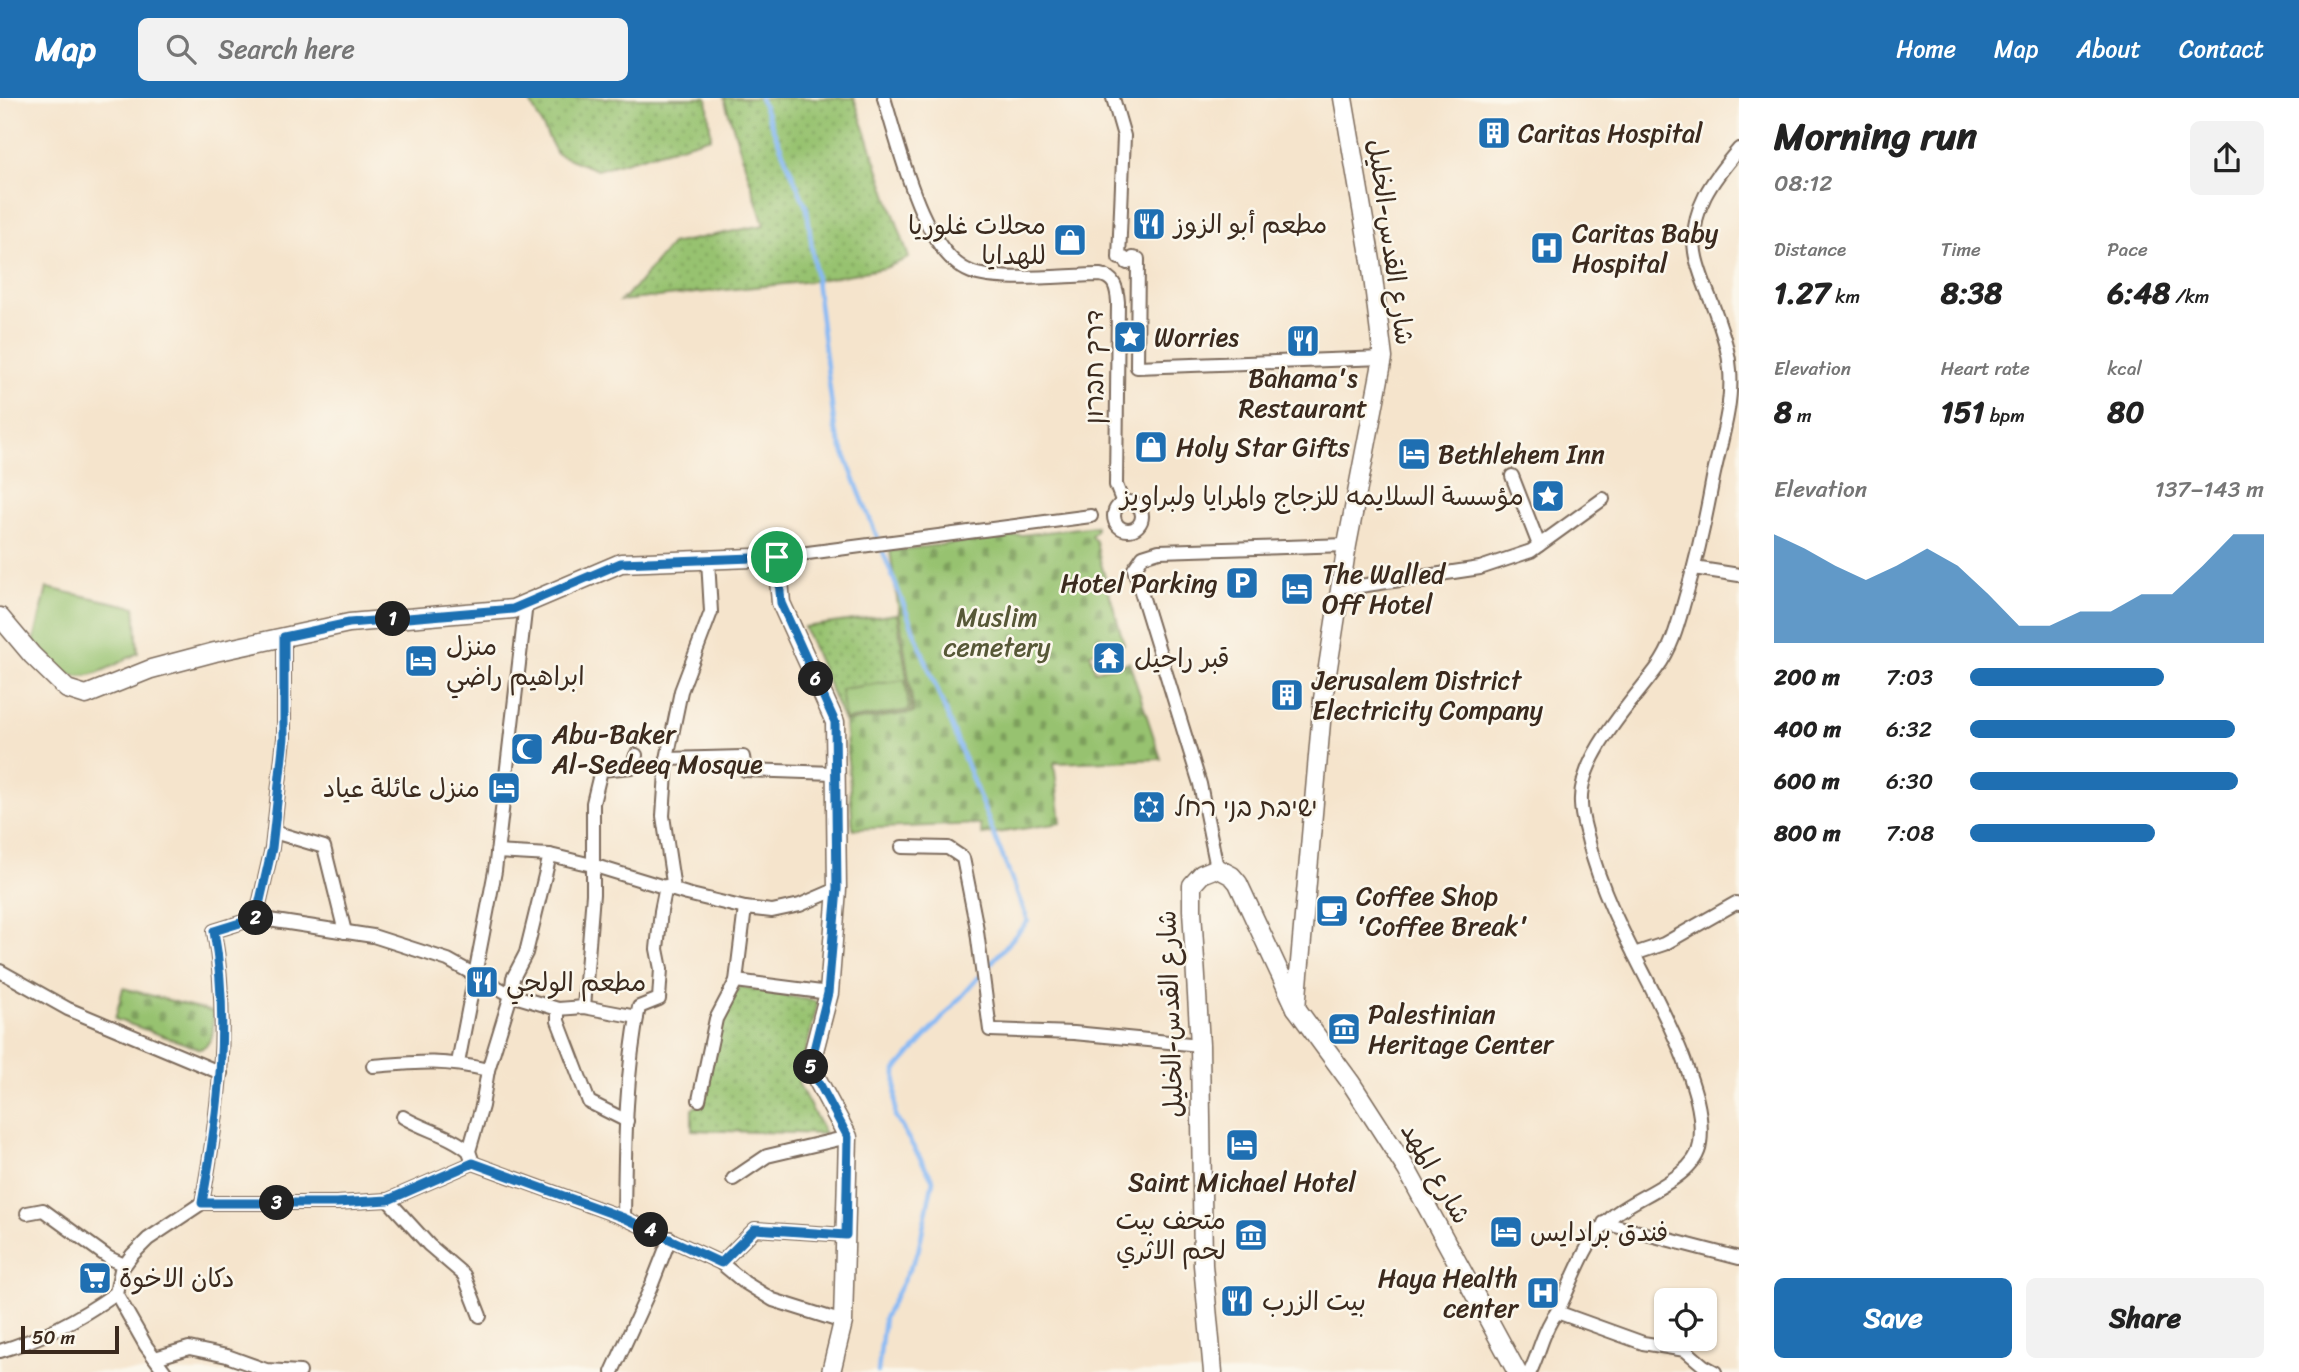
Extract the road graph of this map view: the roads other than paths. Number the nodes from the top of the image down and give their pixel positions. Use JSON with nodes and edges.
{"nodes":[{"id":1,"x":884,"y":98,"type":"edge"},
{"id":2,"x":1113,"y":98,"type":"edge"},
{"id":3,"x":1343,"y":98,"type":"edge"},
{"id":4,"x":1739,"y":149,"type":"edge"},
{"id":5,"x":1383,"y":358,"type":"junction"},
{"id":6,"x":1512,"y":476,"type":"dead end"},
{"id":7,"x":1603,"y":499,"type":"dead end"},
{"id":8,"x":1123,"y":503,"type":"dead end"},
{"id":9,"x":1091,"y":516,"type":"dead end"},
{"id":10,"x":1347,"y":545,"type":"junction"},
{"id":11,"x":1539,"y":545,"type":"junction"},
{"id":12,"x":777,"y":557,"type":"junction"},
{"id":13,"x":708,"y":560,"type":"junction"},
{"id":14,"x":1694,"y":568,"type":"junction"},
{"id":15,"x":1739,"y":575,"type":"edge"},
{"id":16,"x":1340,"y":589,"type":"junction"},
{"id":17,"x":526,"y":603,"type":"junction"},
{"id":18,"x":0,"y":617,"type":"edge"},
{"id":19,"x":284,"y":637,"type":"junction"},
{"id":20,"x":636,"y":754,"type":"dead end"},
{"id":21,"x":667,"y":759,"type":"junction"},
{"id":22,"x":834,"y":773,"type":"junction"},
{"id":23,"x":274,"y":832,"type":"junction"},
{"id":24,"x":902,"y":847,"type":"dead end"},
{"id":25,"x":497,"y":852,"type":"junction"},
{"id":26,"x":550,"y":855,"type":"junction"},
{"id":27,"x":592,"y":864,"type":"junction"},
{"id":28,"x":1217,"y":868,"type":"junction"},
{"id":29,"x":670,"y":887,"type":"junction"},
{"id":30,"x":837,"y":889,"type":"junction"},
{"id":31,"x":1739,"y":904,"type":"edge"},
{"id":32,"x":745,"y":908,"type":"junction"},
{"id":33,"x":256,"y":918,"type":"junction"},
{"id":34,"x":345,"y":932,"type":"junction"},
{"id":35,"x":1634,"y":954,"type":"junction"},
{"id":36,"x":0,"y":971,"type":"edge"},
{"id":37,"x":477,"y":975,"type":"junction"},
{"id":38,"x":736,"y":981,"type":"junction"},
{"id":39,"x":828,"y":993,"type":"junction"},
{"id":40,"x":511,"y":995,"type":"junction"},
{"id":41,"x":584,"y":1007,"type":"junction"},
{"id":42,"x":1296,"y":1008,"type":"junction"},
{"id":43,"x":558,"y":1009,"type":"junction"},
{"id":44,"x":637,"y":1017,"type":"junction"},
{"id":45,"x":1199,"y":1045,"type":"junction"},
{"id":46,"x":458,"y":1063,"type":"junction"},
{"id":47,"x":373,"y":1066,"type":"dead end"},
{"id":48,"x":488,"y":1070,"type":"junction"},
{"id":49,"x":221,"y":1073,"type":"junction"},
{"id":50,"x":699,"y":1100,"type":"dead end"},
{"id":51,"x":404,"y":1117,"type":"dead end"},
{"id":52,"x":627,"y":1121,"type":"junction"},
{"id":53,"x":848,"y":1137,"type":"junction"},
{"id":54,"x":471,"y":1157,"type":"junction"},
{"id":55,"x":733,"y":1179,"type":"dead end"},
{"id":56,"x":388,"y":1200,"type":"junction"},
{"id":57,"x":202,"y":1203,"type":"junction"},
{"id":58,"x":27,"y":1213,"type":"dead end"},
{"id":59,"x":624,"y":1218,"type":"junction"},
{"id":60,"x":1604,"y":1223,"type":"junction"},
{"id":61,"x":846,"y":1235,"type":"junction"},
{"id":62,"x":670,"y":1238,"type":"junction"},
{"id":63,"x":1739,"y":1258,"type":"edge"},
{"id":64,"x":721,"y":1263,"type":"junction"},
{"id":65,"x":124,"y":1265,"type":"junction"},
{"id":66,"x":116,"y":1293,"type":"junction"},
{"id":67,"x":1557,"y":1312,"type":"junction"},
{"id":68,"x":480,"y":1316,"type":"dead end"},
{"id":69,"x":843,"y":1321,"type":"junction"},
{"id":70,"x":0,"y":1351,"type":"edge"},
{"id":71,"x":155,"y":1358,"type":"junction"},
{"id":72,"x":164,"y":1372,"type":"edge"},
{"id":73,"x":300,"y":1372,"type":"edge"},
{"id":74,"x":612,"y":1372,"type":"edge"},
{"id":75,"x":831,"y":1372,"type":"edge"},
{"id":76,"x":1213,"y":1372,"type":"edge"},
{"id":77,"x":1517,"y":1372,"type":"edge"},
{"id":78,"x":1531,"y":1372,"type":"edge"},
{"id":79,"x":1715,"y":1372,"type":"edge"}],
"edges":[{"from":1,"to":8,"type":"street","name":"דרך חברון"},
{"from":2,"to":5,"type":"street"},
{"from":3,"to":5,"type":"street","name":"شارع القدس-الخليل"},
{"from":4,"to":14,"type":"street"},
{"from":5,"to":10,"type":"street","name":"شارع القدس-الخليل"},
{"from":6,"to":11,"type":"street"},
{"from":7,"to":11,"type":"street"},
{"from":9,"to":12,"type":"street"},
{"from":10,"to":16,"type":"street","name":"شارع القدس-الخليل"},
{"from":10,"to":28,"type":"street"},
{"from":11,"to":16,"type":"street"},
{"from":12,"to":13,"type":"street"},
{"from":12,"to":22,"type":"street"},
{"from":13,"to":17,"type":"street"},
{"from":13,"to":21,"type":"street"},
{"from":14,"to":15,"type":"street"},
{"from":14,"to":35,"type":"street"},
{"from":16,"to":42,"type":"street","name":"شارع القدس-الخليل"},
{"from":17,"to":19,"type":"street"},
{"from":17,"to":25,"type":"street"},
{"from":18,"to":19,"type":"street"},
{"from":19,"to":23,"type":"street"},
{"from":20,"to":27,"type":"street"},
{"from":21,"to":22,"type":"street"},
{"from":21,"to":29,"type":"street"},
{"from":22,"to":30,"type":"street"},
{"from":23,"to":33,"type":"street"},
{"from":23,"to":34,"type":"street"},
{"from":24,"to":45,"type":"street"},
{"from":25,"to":26,"type":"street"},
{"from":25,"to":37,"type":"street"},
{"from":26,"to":27,"type":"street"},
{"from":26,"to":40,"type":"street"},
{"from":27,"to":29,"type":"street"},
{"from":27,"to":41,"type":"street"},
{"from":28,"to":42,"type":"street"},
{"from":28,"to":45,"type":"street","name":"شارع القدس-الخليل"},
{"from":29,"to":32,"type":"street"},
{"from":29,"to":44,"type":"street"},
{"from":30,"to":32,"type":"street"},
{"from":30,"to":39,"type":"street"},
{"from":31,"to":35,"type":"street"},
{"from":32,"to":38,"type":"street"},
{"from":33,"to":34,"type":"street"},
{"from":33,"to":49,"type":"street"},
{"from":34,"to":37,"type":"street"},
{"from":35,"to":60,"type":"street"},
{"from":36,"to":49,"type":"street"},
{"from":37,"to":40,"type":"street"},
{"from":37,"to":46,"type":"street"},
{"from":38,"to":39,"type":"street"},
{"from":38,"to":50,"type":"street"},
{"from":39,"to":53,"type":"street"},
{"from":40,"to":43,"type":"street"},
{"from":40,"to":48,"type":"street"},
{"from":41,"to":43,"type":"street"},
{"from":41,"to":44,"type":"street"},
{"from":42,"to":77,"type":"street","name":"شارع المهد"},
{"from":43,"to":52,"type":"street"},
{"from":44,"to":52,"type":"street"},
{"from":45,"to":76,"type":"street","name":"شارع القدس-الخليل"},
{"from":46,"to":47,"type":"street"},
{"from":46,"to":48,"type":"street"},
{"from":48,"to":54,"type":"street"},
{"from":49,"to":57,"type":"street"},
{"from":51,"to":54,"type":"street"},
{"from":52,"to":59,"type":"street"},
{"from":53,"to":55,"type":"street"},
{"from":53,"to":61,"type":"street"},
{"from":54,"to":56,"type":"street"},
{"from":54,"to":59,"type":"street"},
{"from":56,"to":57,"type":"street"},
{"from":56,"to":68,"type":"street"},
{"from":57,"to":65,"type":"street"},
{"from":58,"to":65,"type":"street"},
{"from":59,"to":62,"type":"street"},
{"from":60,"to":63,"type":"street"},
{"from":60,"to":67,"type":"street"},
{"from":61,"to":64,"type":"street"},
{"from":61,"to":69,"type":"street"},
{"from":62,"to":64,"type":"street"},
{"from":62,"to":74,"type":"street"},
{"from":64,"to":69,"type":"street"},
{"from":65,"to":66,"type":"street"},
{"from":66,"to":70,"type":"street"},
{"from":66,"to":71,"type":"street"},
{"from":67,"to":78,"type":"street"},
{"from":67,"to":79,"type":"street"},
{"from":69,"to":75,"type":"street"},
{"from":71,"to":72,"type":"street"},
{"from":71,"to":73,"type":"street"}]}
